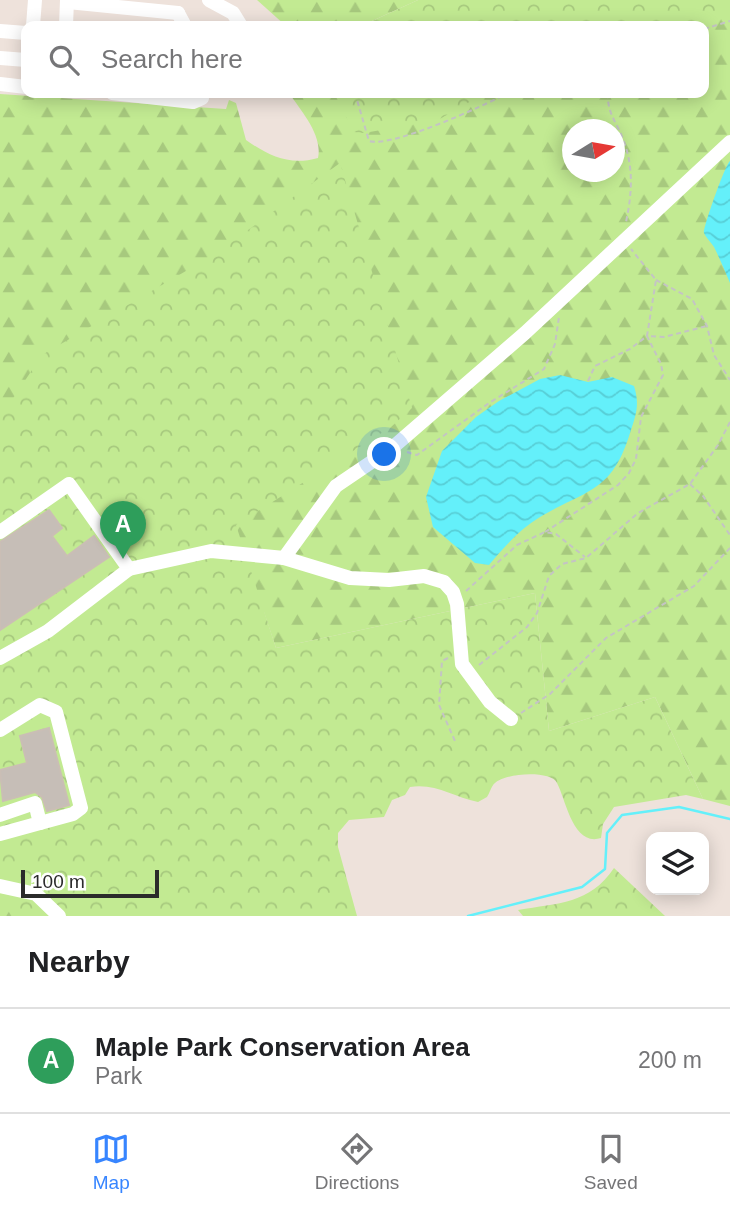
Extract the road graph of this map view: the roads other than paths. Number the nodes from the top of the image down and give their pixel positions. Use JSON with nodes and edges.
{"nodes":[{"id":1,"x":36,"y":0,"type":"edge"},
{"id":2,"x":209,"y":0,"type":"edge"},
{"id":3,"x":68,"y":1,"type":"edge"},
{"id":4,"x":34,"y":21,"type":"edge"},
{"id":5,"x":66,"y":21,"type":"edge"},
{"id":6,"x":175,"y":21,"type":"edge"},
{"id":7,"x":238,"y":21,"type":"edge"},
{"id":8,"x":0,"y":31,"type":"edge"},
{"id":9,"x":21,"y":33,"type":"edge"},
{"id":10,"x":0,"y":58,"type":"edge"},
{"id":11,"x":21,"y":60,"type":"edge"},
{"id":12,"x":0,"y":84,"type":"edge"},
{"id":13,"x":21,"y":86,"type":"edge"},
{"id":14,"x":180,"y":98,"type":"edge"},
{"id":15,"x":202,"y":98,"type":"edge"},
{"id":16,"x":730,"y":142,"type":"edge"},
{"id":17,"x":0,"y":532,"type":"edge"},
{"id":18,"x":284,"y":558,"type":"junction"},
{"id":19,"x":129,"y":569,"type":"junction"},
{"id":20,"x":0,"y":658,"type":"edge"},
{"id":21,"x":511,"y":719,"type":"road end"},
{"id":22,"x":0,"y":730,"type":"edge"},
{"id":23,"x":0,"y":815,"type":"edge"},
{"id":24,"x":40,"y":823,"type":"junction"},
{"id":25,"x":0,"y":834,"type":"edge"},
{"id":26,"x":0,"y":886,"type":"edge"},
{"id":27,"x":59,"y":916,"type":"edge"}],
"edges":[{"from":1,"to":4,"type":"lane"},
{"from":2,"to":7,"type":"lane"},
{"from":3,"to":5,"type":"lane"},
{"from":3,"to":6,"type":"lane"},
{"from":8,"to":9,"type":"lane"},
{"from":10,"to":11,"type":"lane"},
{"from":12,"to":13,"type":"lane"},
{"from":14,"to":15,"type":"lane"},
{"from":16,"to":18,"type":"lane"},
{"from":17,"to":19,"type":"lane"},
{"from":18,"to":19,"type":"lane"},
{"from":18,"to":21,"type":"lane"},
{"from":19,"to":20,"type":"lane"},
{"from":22,"to":24,"type":"lane"},
{"from":23,"to":24,"type":"lane"},
{"from":24,"to":25,"type":"lane"},
{"from":26,"to":27,"type":"lane"}]}
